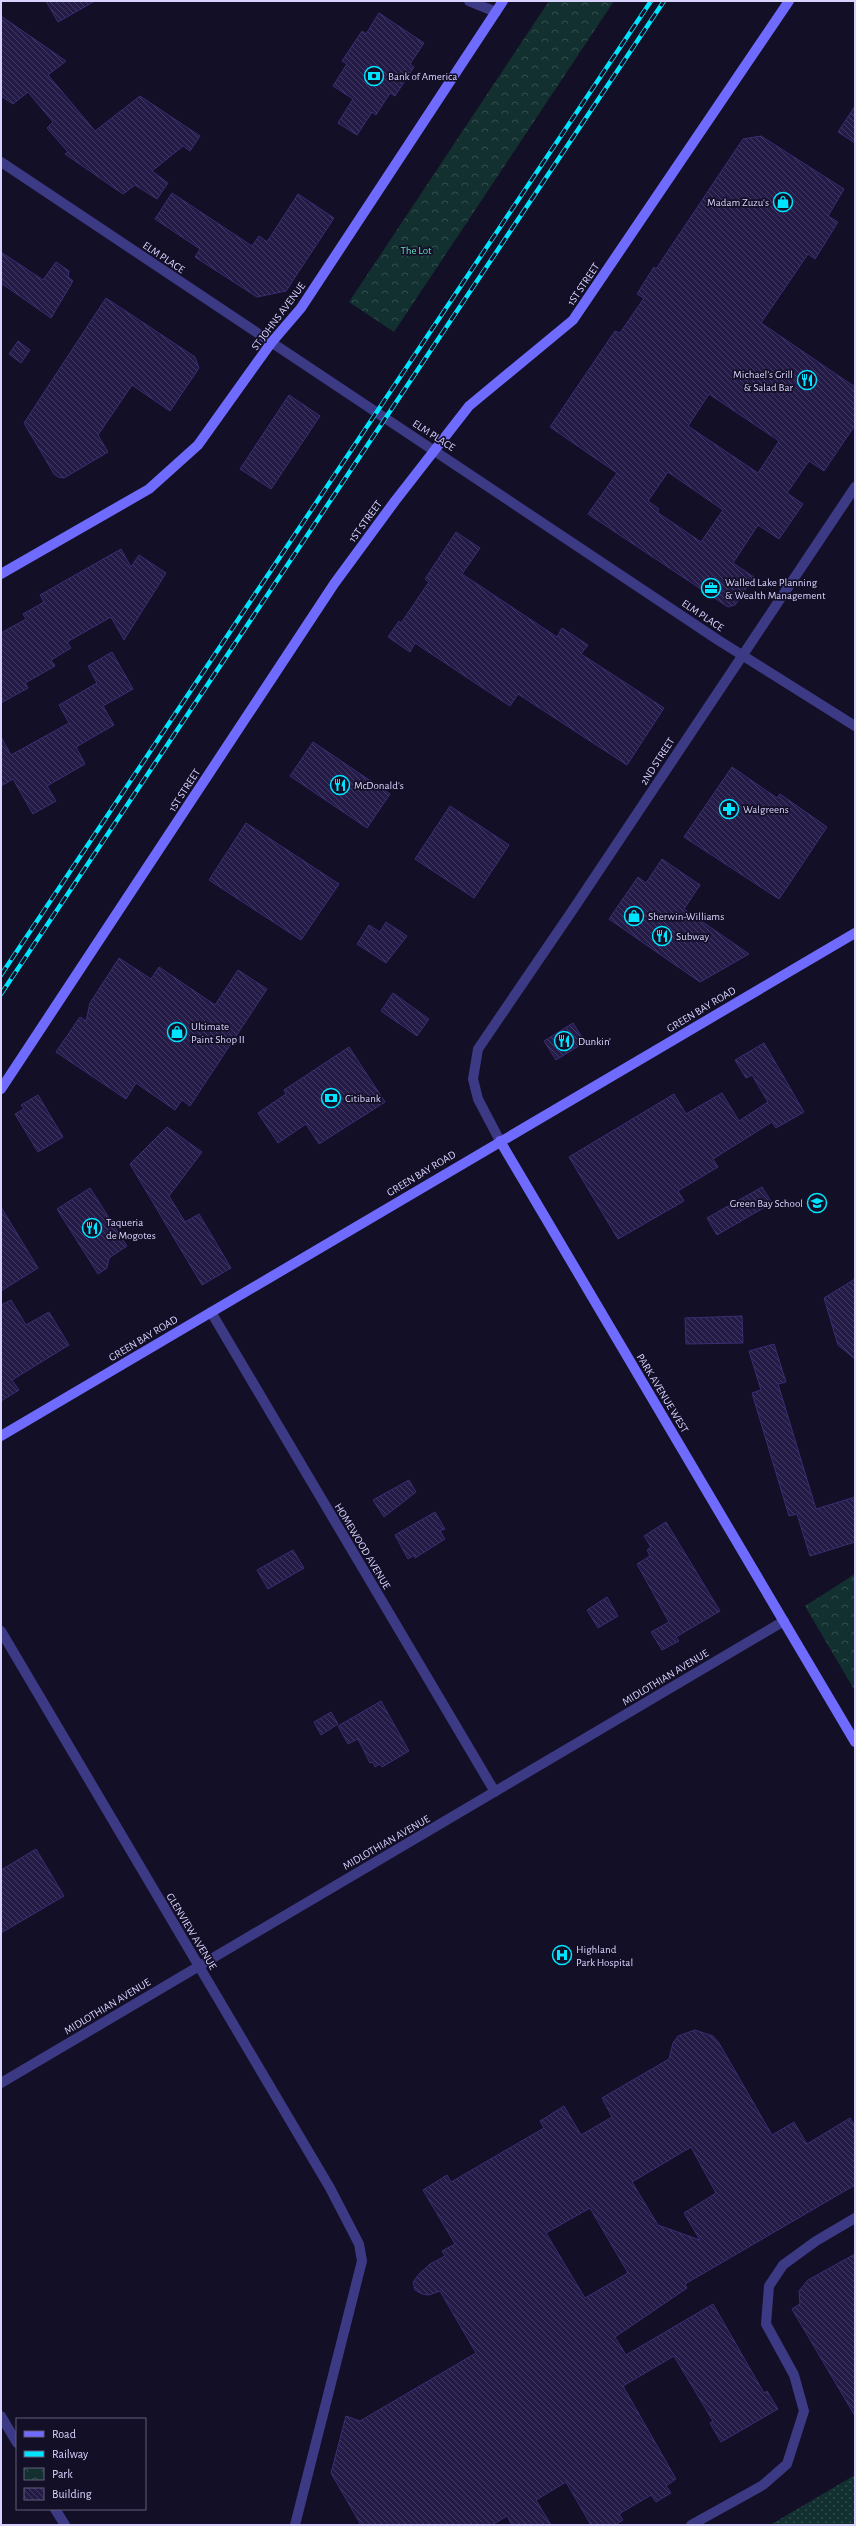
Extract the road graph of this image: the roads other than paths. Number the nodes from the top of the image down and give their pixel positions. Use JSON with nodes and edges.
{"nodes":[{"id":1,"x":469,"y":1,"type":"edge"},
{"id":2,"x":503,"y":1,"type":"edge"},
{"id":3,"x":790,"y":1,"type":"edge"},
{"id":4,"x":496,"y":12,"type":"junction"},
{"id":5,"x":1,"y":162,"type":"edge"},
{"id":6,"x":271,"y":343,"type":"junction"},
{"id":7,"x":434,"y":450,"type":"junction"},
{"id":8,"x":855,"y":487,"type":"edge"},
{"id":9,"x":1,"y":574,"type":"edge"},
{"id":10,"x":743,"y":656,"type":"junction"},
{"id":11,"x":855,"y":726,"type":"edge"},
{"id":12,"x":855,"y":933,"type":"edge"},
{"id":13,"x":478,"y":1049,"type":"joint"},
{"id":14,"x":1,"y":1089,"type":"edge"},
{"id":15,"x":500,"y":1141,"type":"junction"},
{"id":16,"x":211,"y":1312,"type":"junction"},
{"id":17,"x":1,"y":1436,"type":"edge"},
{"id":18,"x":784,"y":1621,"type":"junction"},
{"id":19,"x":1,"y":1631,"type":"edge"},
{"id":20,"x":855,"y":1742,"type":"edge"},
{"id":21,"x":495,"y":1792,"type":"junction"},
{"id":22,"x":198,"y":1966,"type":"junction"},
{"id":23,"x":1,"y":2083,"type":"edge"},
{"id":24,"x":855,"y":2218,"type":"edge"},
{"id":25,"x":1,"y":2416,"type":"edge"},
{"id":26,"x":16,"y":2441,"type":"edge"},
{"id":27,"x":56,"y":2510,"type":"edge"},
{"id":28,"x":64,"y":2525,"type":"edge"},
{"id":29,"x":295,"y":2525,"type":"edge"},
{"id":30,"x":691,"y":2525,"type":"edge"}],
"edges":[{"from":1,"to":4,"type":"street"},
{"from":2,"to":4,"type":"street","name":"ST JOHNS AVENUE"},
{"from":3,"to":7,"type":"street","name":"1ST STREET"},
{"from":4,"to":6,"type":"street","name":"ST JOHNS AVENUE"},
{"from":5,"to":6,"type":"street","name":"ELM PLACE"},
{"from":6,"to":7,"type":"street","name":"ELM PLACE"},
{"from":6,"to":9,"type":"street","name":"ST JOHNS AVENUE"},
{"from":7,"to":10,"type":"street","name":"ELM PLACE"},
{"from":7,"to":14,"type":"street","name":"1ST STREET"},
{"from":8,"to":10,"type":"street","name":"2ND STREET"},
{"from":10,"to":11,"type":"street","name":"ELM PLACE"},
{"from":10,"to":13,"type":"street","name":"2ND STREET"},
{"from":12,"to":15,"type":"street","name":"GREEN BAY ROAD"},
{"from":13,"to":15,"type":"street","name":"PARK AVENUE WEST"},
{"from":15,"to":16,"type":"street","name":"GREEN BAY ROAD"},
{"from":15,"to":18,"type":"street","name":"PARK AVENUE WEST"},
{"from":16,"to":17,"type":"street","name":"GREEN BAY ROAD"},
{"from":16,"to":21,"type":"street","name":"HOMEWOOD AVENUE"},
{"from":18,"to":20,"type":"street","name":"PARK AVENUE WEST"},
{"from":18,"to":21,"type":"street","name":"MIDLOTHIAN AVENUE"},
{"from":19,"to":22,"type":"street","name":"GLENVIEW AVENUE"},
{"from":21,"to":22,"type":"street","name":"MIDLOTHIAN AVENUE"},
{"from":22,"to":23,"type":"street","name":"MIDLOTHIAN AVENUE"},
{"from":22,"to":29,"type":"street","name":"GLENVIEW AVENUE"},
{"from":24,"to":30,"type":"street"},
{"from":25,"to":26,"type":"street"},
{"from":27,"to":28,"type":"street"}]}
